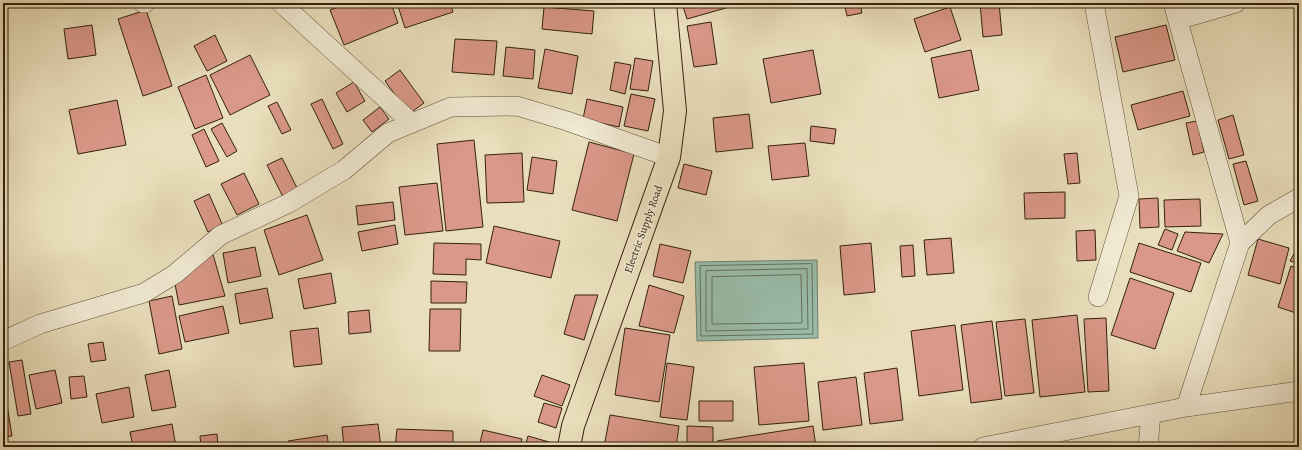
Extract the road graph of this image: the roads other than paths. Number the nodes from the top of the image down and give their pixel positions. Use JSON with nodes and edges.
{"nodes":[{"id":1,"x":281,"y":3,"type":"edge"},
{"id":2,"x":665,"y":3,"type":"edge"},
{"id":3,"x":1094,"y":3,"type":"edge"},
{"id":4,"x":1236,"y":3,"type":"edge"},
{"id":5,"x":1176,"y":11,"type":"edge"},
{"id":6,"x":412,"y":123,"type":"junction"},
{"id":7,"x":669,"y":157,"type":"junction"},
{"id":8,"x":1299,"y":198,"type":"edge"},
{"id":9,"x":1240,"y":243,"type":"junction"},
{"id":10,"x":1098,"y":297,"type":"dead end"},
{"id":11,"x":3,"y":341,"type":"edge"},
{"id":12,"x":1299,"y":391,"type":"edge"},
{"id":13,"x":1186,"y":407,"type":"junction"},
{"id":14,"x":1151,"y":414,"type":"junction"},
{"id":15,"x":569,"y":447,"type":"edge"},
{"id":16,"x":983,"y":447,"type":"edge"},
{"id":17,"x":1148,"y":447,"type":"edge"}],
"edges":[{"from":1,"to":6,"type":"street"},
{"from":2,"to":7,"type":"main road","name":"Electric Supply Road"},
{"from":3,"to":10,"type":"street"},
{"from":4,"to":5,"type":"street"},
{"from":5,"to":9,"type":"street"},
{"from":6,"to":7,"type":"street"},
{"from":6,"to":11,"type":"street"},
{"from":7,"to":15,"type":"main road","name":"Electric Supply Road"},
{"from":8,"to":9,"type":"street"},
{"from":9,"to":13,"type":"street"},
{"from":12,"to":13,"type":"street"},
{"from":13,"to":14,"type":"street"},
{"from":14,"to":16,"type":"street"},
{"from":14,"to":17,"type":"street"}]}
